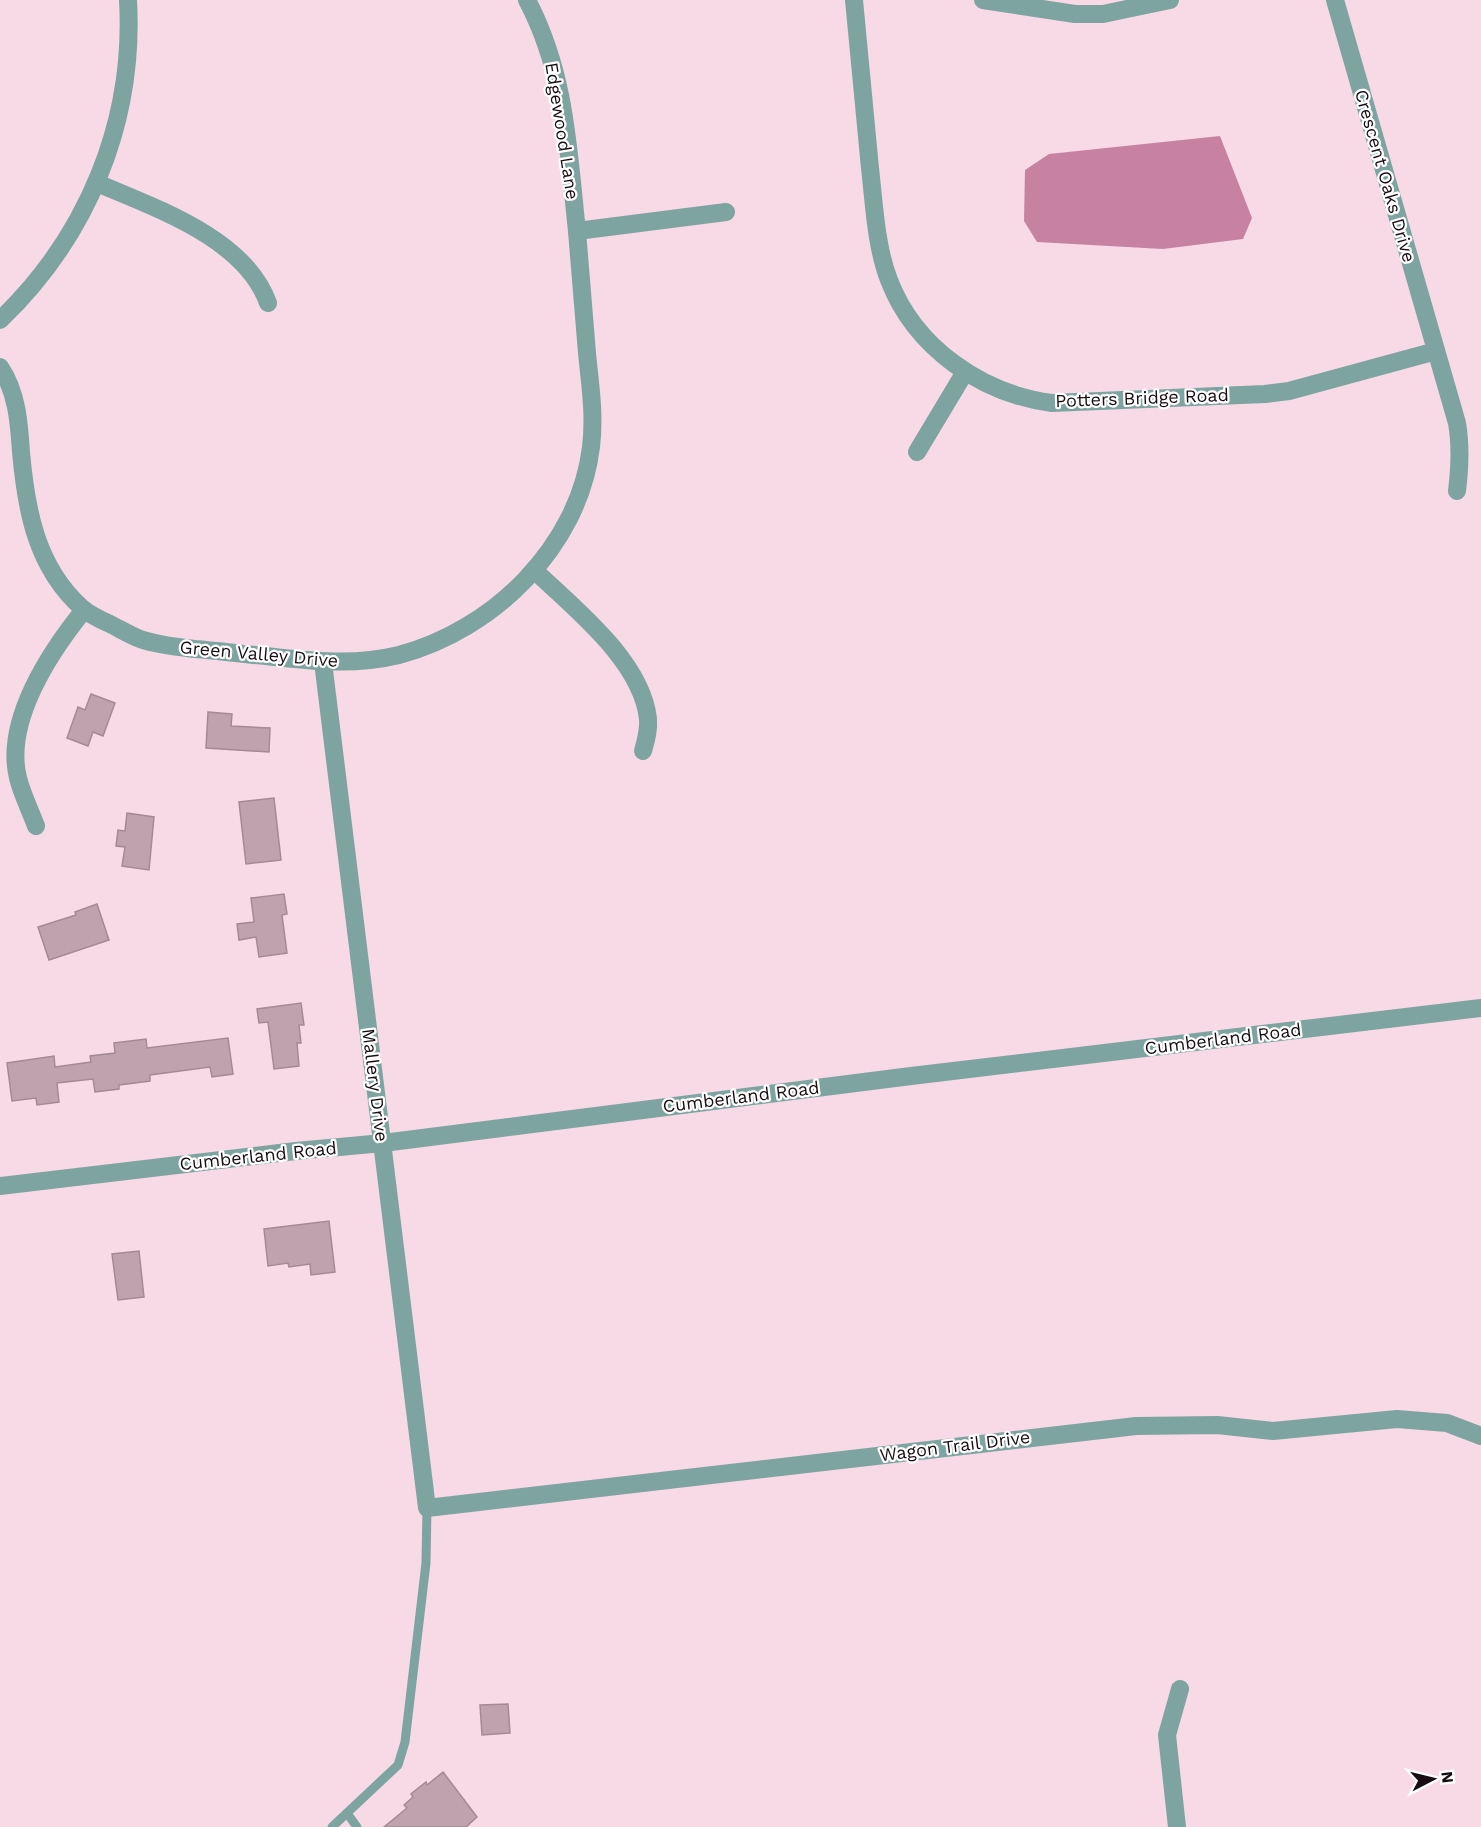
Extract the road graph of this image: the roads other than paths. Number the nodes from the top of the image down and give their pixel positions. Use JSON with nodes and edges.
{"nodes":[{"id":1,"x":128,"y":0,"type":"edge"},
{"id":2,"x":527,"y":0,"type":"edge"},
{"id":3,"x":854,"y":0,"type":"edge"},
{"id":4,"x":983,"y":0,"type":"edge"},
{"id":5,"x":1170,"y":0,"type":"edge"},
{"id":6,"x":1335,"y":0,"type":"edge"},
{"id":7,"x":97,"y":183,"type":"junction"},
{"id":8,"x":726,"y":212,"type":"dead end"},
{"id":9,"x":577,"y":231,"type":"junction"},
{"id":10,"x":268,"y":303,"type":"dead end"},
{"id":11,"x":0,"y":320,"type":"edge"},
{"id":12,"x":1436,"y":351,"type":"junction"},
{"id":13,"x":0,"y":366,"type":"edge"},
{"id":14,"x":965,"y":372,"type":"junction"},
{"id":15,"x":916,"y":452,"type":"dead end"},
{"id":16,"x":1457,"y":491,"type":"dead end"},
{"id":17,"x":534,"y":570,"type":"junction"},
{"id":18,"x":84,"y":610,"type":"junction"},
{"id":19,"x":323,"y":662,"type":"junction"},
{"id":20,"x":644,"y":751,"type":"dead end"},
{"id":21,"x":36,"y":826,"type":"dead end"},
{"id":22,"x":1481,"y":1008,"type":"edge"},
{"id":23,"x":383,"y":1143,"type":"junction"},
{"id":24,"x":0,"y":1186,"type":"edge"},
{"id":25,"x":1481,"y":1436,"type":"edge"},
{"id":26,"x":427,"y":1508,"type":"junction"},
{"id":27,"x":1180,"y":1689,"type":"dead end"},
{"id":28,"x":347,"y":1813,"type":"junction"},
{"id":29,"x":332,"y":1827,"type":"edge"},
{"id":30,"x":357,"y":1827,"type":"edge"},
{"id":31,"x":1177,"y":1827,"type":"edge"}],
"edges":[{"from":1,"to":7,"type":"street"},
{"from":2,"to":9,"type":"street","name":"Edgewood Lane"},
{"from":3,"to":14,"type":"street","name":"Potters Bridge Road"},
{"from":4,"to":5,"type":"street"},
{"from":6,"to":12,"type":"street","name":"Crescent Oaks Drive"},
{"from":7,"to":10,"type":"street"},
{"from":7,"to":11,"type":"street"},
{"from":8,"to":9,"type":"street"},
{"from":9,"to":17,"type":"street","name":"Green Valley Drive"},
{"from":12,"to":14,"type":"street","name":"Potters Bridge Road"},
{"from":12,"to":16,"type":"street","name":"Crescent Oaks Drive"},
{"from":13,"to":18,"type":"street","name":"Green Valley Drive"},
{"from":14,"to":15,"type":"street"},
{"from":17,"to":19,"type":"street","name":"Green Valley Drive"},
{"from":17,"to":20,"type":"street"},
{"from":18,"to":19,"type":"street","name":"Green Valley Drive"},
{"from":18,"to":21,"type":"street"},
{"from":19,"to":23,"type":"street","name":"Mallery Drive"},
{"from":22,"to":23,"type":"street","name":"Cumberland Road"},
{"from":23,"to":24,"type":"street","name":"Cumberland Road"},
{"from":23,"to":26,"type":"street","name":"Mallery Drive"},
{"from":25,"to":26,"type":"street","name":"Wagon Trail Drive"},
{"from":26,"to":28,"type":"lane"},
{"from":27,"to":31,"type":"street"},
{"from":28,"to":29,"type":"lane"},
{"from":28,"to":30,"type":"lane"}]}
